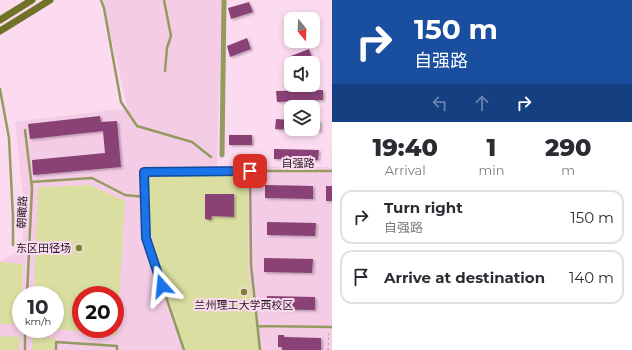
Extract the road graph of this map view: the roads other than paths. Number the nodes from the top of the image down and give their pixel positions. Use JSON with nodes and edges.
{"nodes":[{"id":1,"x":32,"y":0,"type":"edge"},
{"id":2,"x":50,"y":0,"type":"edge"},
{"id":3,"x":101,"y":0,"type":"edge"},
{"id":4,"x":164,"y":0,"type":"edge"},
{"id":5,"x":224,"y":0,"type":"edge"},
{"id":6,"x":0,"y":20,"type":"edge"},
{"id":7,"x":0,"y":32,"type":"edge"},
{"id":8,"x":165,"y":71,"type":"dead end"},
{"id":9,"x":0,"y":89,"type":"edge"},
{"id":10,"x":25,"y":130,"type":"dead end"},
{"id":11,"x":222,"y":155,"type":"dead end"},
{"id":12,"x":211,"y":157,"type":"dead end"},
{"id":13,"x":250,"y":171,"type":"junction"},
{"id":14,"x":332,"y":171,"type":"edge"},
{"id":15,"x":31,"y":182,"type":"junction"},
{"id":16,"x":145,"y":197,"type":"junction"},
{"id":17,"x":13,"y":245,"type":"dead end"},
{"id":18,"x":27,"y":286,"type":"edge"},
{"id":19,"x":257,"y":326,"type":"junction"},
{"id":20,"x":331,"y":327,"type":"edge"},
{"id":21,"x":26,"y":338,"type":"edge"},
{"id":22,"x":25,"y":350,"type":"edge"},
{"id":23,"x":56,"y":350,"type":"edge"},
{"id":24,"x":117,"y":350,"type":"edge"},
{"id":25,"x":184,"y":350,"type":"edge"},
{"id":26,"x":260,"y":350,"type":"edge"}],
"edges":[{"from":1,"to":6,"type":"main road"},
{"from":2,"to":7,"type":"main road"},
{"from":3,"to":12,"type":"lane"},
{"from":4,"to":8,"type":"lane"},
{"from":5,"to":11,"type":"street"},
{"from":9,"to":17,"type":"lane"},
{"from":10,"to":15,"type":"lane","name":"朝瞰路"},
{"from":13,"to":14,"type":"lane","name":"自强路"},
{"from":13,"to":16,"type":"lane","name":"自强路"},
{"from":13,"to":19,"type":"lane"},
{"from":15,"to":16,"type":"lane"},
{"from":15,"to":18,"type":"lane","name":"朝瞰路"},
{"from":16,"to":25,"type":"lane"},
{"from":19,"to":20,"type":"lane"},
{"from":19,"to":26,"type":"lane"},
{"from":21,"to":22,"type":"lane"},
{"from":23,"to":24,"type":"lane"}]}
